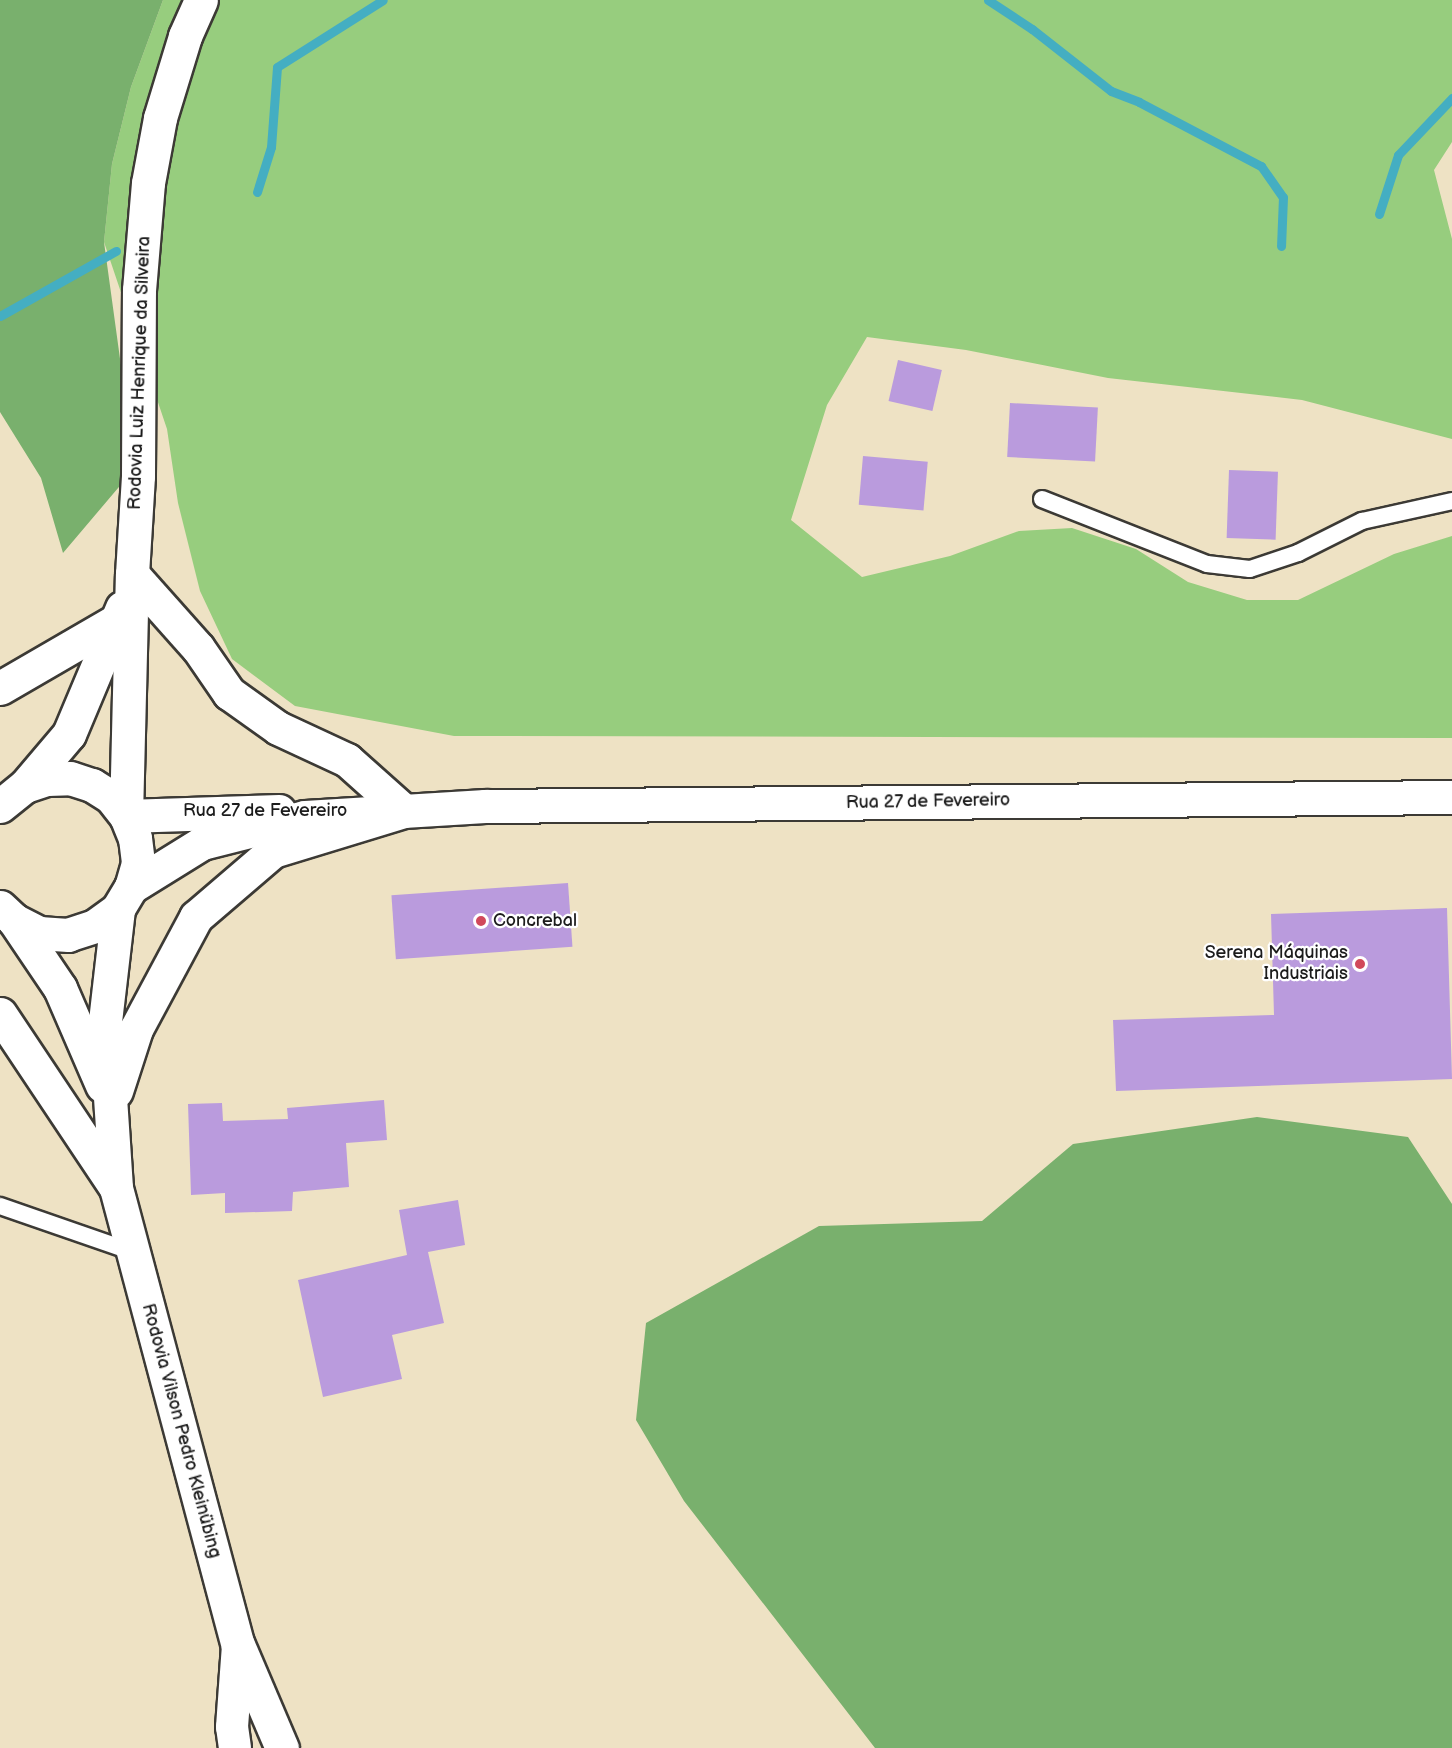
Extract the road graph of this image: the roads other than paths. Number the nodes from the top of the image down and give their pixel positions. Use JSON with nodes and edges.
{"nodes":[{"id":1,"x":201,"y":0,"type":"edge"},
{"id":2,"x":1042,"y":499,"type":"dead end"},
{"id":3,"x":1452,"y":501,"type":"edge"},
{"id":4,"x":132,"y":574,"type":"junction"},
{"id":5,"x":119,"y":619,"type":"junction"},
{"id":6,"x":0,"y":688,"type":"edge"},
{"id":7,"x":25,"y":786,"type":"junction"},
{"id":8,"x":1452,"y":797,"type":"edge"},
{"id":9,"x":0,"y":806,"type":"edge"},
{"id":10,"x":404,"y":811,"type":"junction"},
{"id":11,"x":126,"y":816,"type":"junction"},
{"id":12,"x":125,"y":898,"type":"junction"},
{"id":13,"x":7,"y":914,"type":"edge"},
{"id":14,"x":0,"y":1014,"type":"edge"},
{"id":15,"x":111,"y":1106,"type":"junction"},
{"id":16,"x":116,"y":1188,"type":"junction"},
{"id":17,"x":0,"y":1206,"type":"edge"},
{"id":18,"x":133,"y":1252,"type":"junction"},
{"id":19,"x":238,"y":1645,"type":"junction"},
{"id":20,"x":235,"y":1748,"type":"edge"},
{"id":21,"x":282,"y":1748,"type":"edge"}],
"edges":[{"from":1,"to":4,"type":"main road","name":"Rodovia Luiz Henrique da Silveira"},
{"from":2,"to":3,"type":"lane"},
{"from":4,"to":5,"type":"main road","name":"Rodovia Luiz Henrique da Silveira"},
{"from":4,"to":10,"type":"main road"},
{"from":4,"to":11,"type":"main road","name":"Rodovia Luiz Henrique da Silveira"},
{"from":5,"to":6,"type":"main road"},
{"from":5,"to":7,"type":"main road","name":"Rodovia Luiz Henrique da Silveira"},
{"from":7,"to":9,"type":"main road"},
{"from":7,"to":11,"type":"main road"},
{"from":8,"to":10,"type":"main road","name":"Rua 27 de Fevereiro"},
{"from":10,"to":11,"type":"main road","name":"Rua 27 de Fevereiro"},
{"from":10,"to":12,"type":"main road","name":"Rua 27 de Fevereiro"},
{"from":10,"to":15,"type":"main road"},
{"from":11,"to":12,"type":"main road","name":"Rodovia Vilson Pedro Kleinübing"},
{"from":12,"to":13,"type":"main road","name":"Rua 27 de Fevereiro"},
{"from":12,"to":15,"type":"main road","name":"Rodovia Vilson Pedro Kleinübing"},
{"from":13,"to":15,"type":"main road","name":"Rodovia Vilson Pedro Kleinübing"},
{"from":14,"to":16,"type":"main road"},
{"from":15,"to":16,"type":"main road","name":"Rodovia Vilson Pedro Kleinübing"},
{"from":16,"to":18,"type":"main road","name":"Rodovia Vilson Pedro Kleinübing"},
{"from":17,"to":18,"type":"lane"},
{"from":18,"to":19,"type":"main road","name":"Rodovia Vilson Pedro Kleinübing"},
{"from":19,"to":20,"type":"street"},
{"from":19,"to":21,"type":"main road","name":"Rodovia Vilson Pedro Kleinübing"}]}
